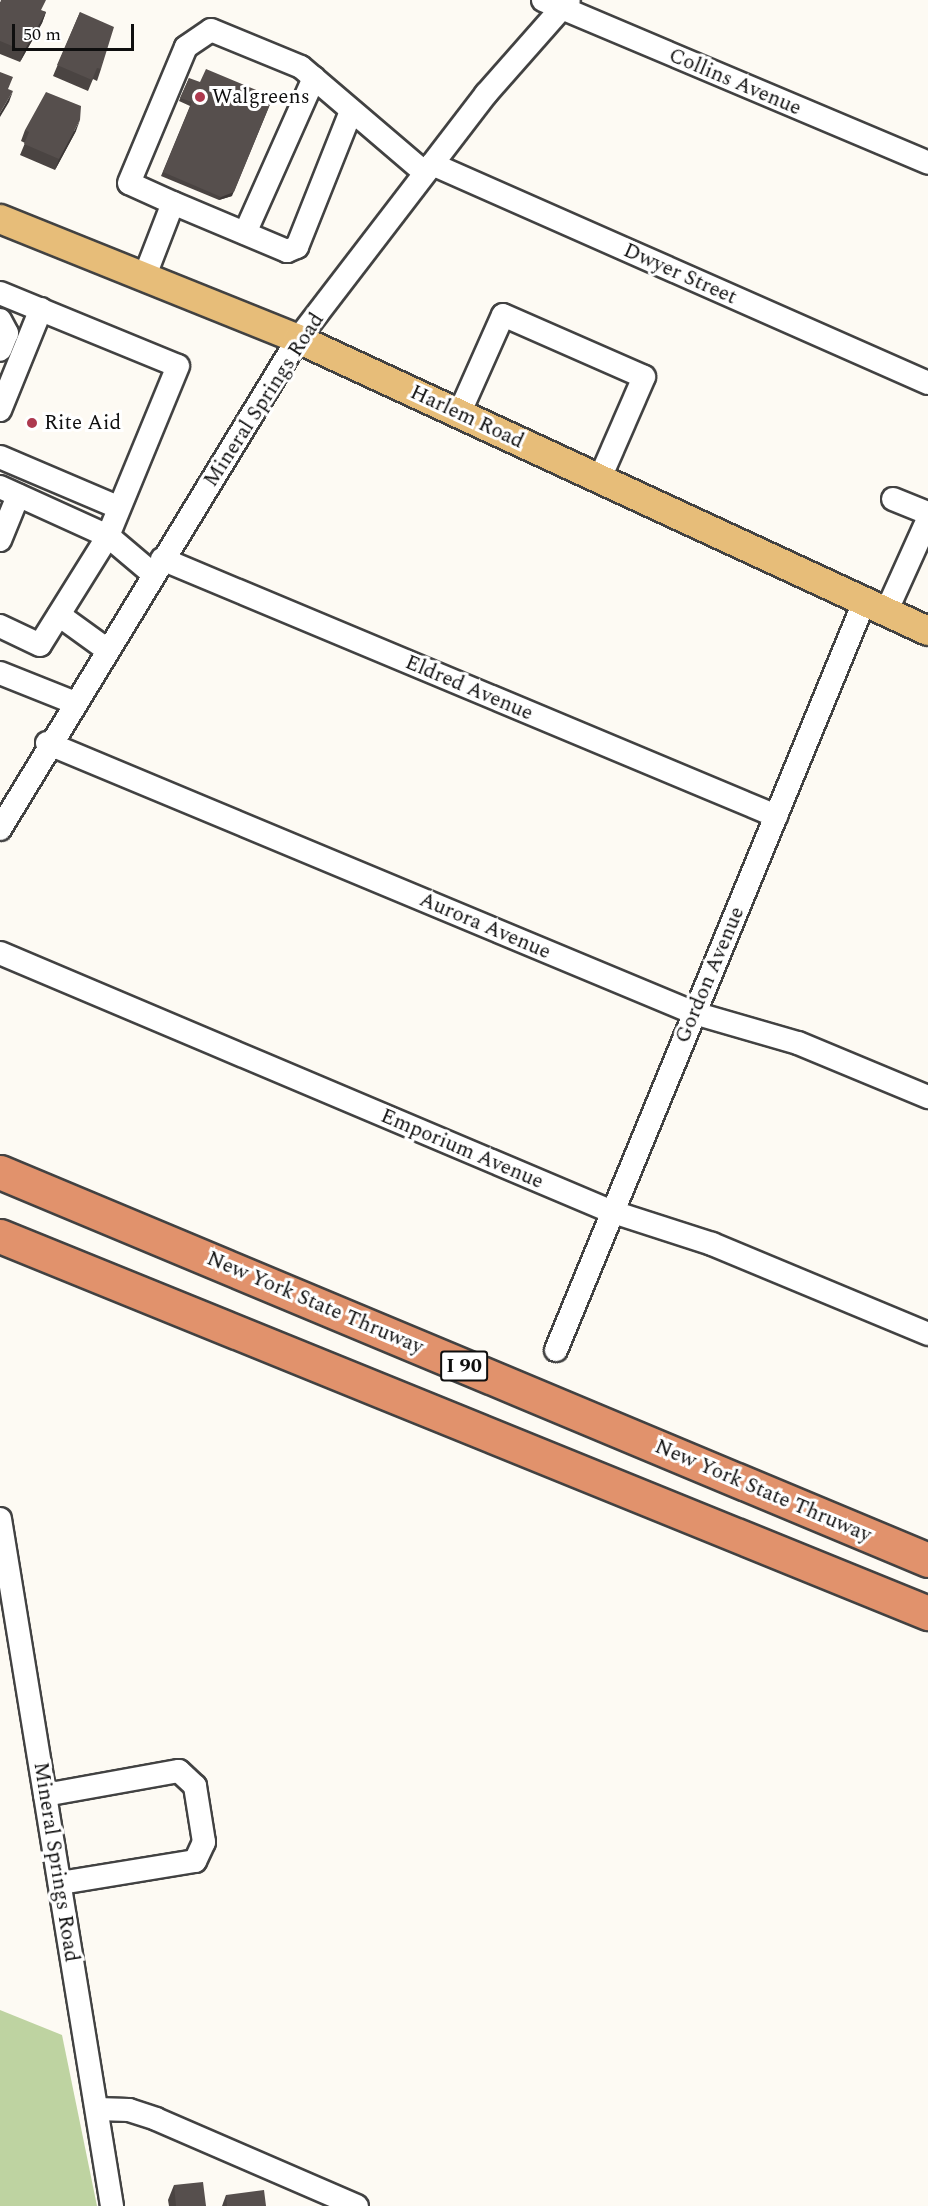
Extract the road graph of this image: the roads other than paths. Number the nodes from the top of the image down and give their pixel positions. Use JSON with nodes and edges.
{"nodes":[{"id":1,"x":558,"y":3,"type":"edge"},
{"id":2,"x":314,"y":78,"type":"junction"},
{"id":3,"x":351,"y":111,"type":"junction"},
{"id":4,"x":928,"y":163,"type":"edge"},
{"id":5,"x":429,"y":169,"type":"junction"},
{"id":6,"x":173,"y":203,"type":"junction"},
{"id":7,"x":0,"y":219,"type":"edge"},
{"id":8,"x":245,"y":233,"type":"junction"},
{"id":9,"x":144,"y":278,"type":"junction"},
{"id":10,"x":0,"y":293,"type":"edge"},
{"id":11,"x":41,"y":309,"type":"junction"},
{"id":12,"x":0,"y":320,"type":"edge"},
{"id":13,"x":298,"y":339,"type":"junction"},
{"id":14,"x":0,"y":350,"type":"edge"},
{"id":15,"x":928,"y":383,"type":"edge"},
{"id":16,"x":0,"y":410,"type":"edge"},
{"id":17,"x":459,"y":414,"type":"junction"},
{"id":18,"x":0,"y":457,"type":"edge"},
{"id":19,"x":600,"y":478,"type":"junction"},
{"id":20,"x":9,"y":491,"type":"edge"},
{"id":21,"x":893,"y":499,"type":"dead end"},
{"id":22,"x":118,"y":507,"type":"junction"},
{"id":23,"x":928,"y":513,"type":"edge"},
{"id":24,"x":928,"y":519,"type":"edge"},
{"id":25,"x":108,"y":536,"type":"junction"},
{"id":26,"x":0,"y":540,"type":"edge"},
{"id":27,"x":158,"y":567,"type":"junction"},
{"id":28,"x":876,"y":605,"type":"junction"},
{"id":29,"x":59,"y":615,"type":"junction"},
{"id":30,"x":0,"y":626,"type":"edge"},
{"id":31,"x":928,"y":631,"type":"edge"},
{"id":32,"x":106,"y":649,"type":"junction"},
{"id":33,"x":0,"y":672,"type":"edge"},
{"id":34,"x":73,"y":702,"type":"junction"},
{"id":35,"x":47,"y":743,"type":"junction"},
{"id":36,"x":776,"y":816,"type":"junction"},
{"id":37,"x":0,"y":829,"type":"edge"},
{"id":38,"x":0,"y":953,"type":"edge"},
{"id":39,"x":694,"y":1014,"type":"junction"},
{"id":40,"x":928,"y":1097,"type":"edge"},
{"id":41,"x":0,"y":1172,"type":"edge"},
{"id":42,"x":610,"y":1211,"type":"junction"},
{"id":43,"x":1,"y":1236,"type":"edge"},
{"id":44,"x":928,"y":1334,"type":"edge"},
{"id":45,"x":556,"y":1350,"type":"dead end"},
{"id":46,"x":0,"y":1519,"type":"edge"},
{"id":47,"x":928,"y":1560,"type":"edge"},
{"id":48,"x":4,"y":1567,"type":"edge"},
{"id":49,"x":928,"y":1613,"type":"edge"},
{"id":50,"x":45,"y":1795,"type":"junction"},
{"id":51,"x":60,"y":1883,"type":"junction"},
{"id":52,"x":96,"y":2109,"type":"junction"},
{"id":53,"x":112,"y":2206,"type":"edge"},
{"id":54,"x":357,"y":2206,"type":"edge"}],
"edges":[{"from":1,"to":4,"type":"street","name":"Collins Avenue"},
{"from":1,"to":5,"type":"street","name":"Mineral Springs Road"},
{"from":2,"to":3,"type":"street","name":"Dwyer Street"},
{"from":2,"to":6,"type":"street","name":"Dwyer Street"},
{"from":2,"to":8,"type":"street"},
{"from":3,"to":5,"type":"street","name":"Dwyer Street"},
{"from":3,"to":8,"type":"street"},
{"from":5,"to":13,"type":"street","name":"Mineral Springs Road"},
{"from":5,"to":15,"type":"street","name":"Dwyer Street"},
{"from":6,"to":8,"type":"street"},
{"from":6,"to":9,"type":"street"},
{"from":7,"to":9,"type":"main road","name":"Harlem Road"},
{"from":9,"to":13,"type":"main road","name":"Harlem Road"},
{"from":10,"to":11,"type":"street"},
{"from":11,"to":16,"type":"street"},
{"from":11,"to":22,"type":"street"},
{"from":12,"to":14,"type":"street"},
{"from":13,"to":17,"type":"main road","name":"Harlem Road"},
{"from":13,"to":27,"type":"street","name":"Mineral Springs Road"},
{"from":17,"to":19,"type":"main road","name":"Harlem Road"},
{"from":17,"to":19,"type":"street"},
{"from":18,"to":22,"type":"street"},
{"from":19,"to":28,"type":"main road","name":"Harlem Road"},
{"from":20,"to":25,"type":"street","name":"Eldred Avenue"},
{"from":20,"to":26,"type":"street"},
{"from":21,"to":23,"type":"street"},
{"from":22,"to":25,"type":"street"},
{"from":24,"to":28,"type":"street","name":"Gordon Avenue"},
{"from":25,"to":27,"type":"street","name":"Eldred Avenue"},
{"from":25,"to":29,"type":"street"},
{"from":27,"to":32,"type":"street","name":"Mineral Springs Road"},
{"from":27,"to":36,"type":"street","name":"Eldred Avenue"},
{"from":28,"to":31,"type":"main road","name":"Harlem Road"},
{"from":28,"to":36,"type":"street","name":"Gordon Avenue"},
{"from":29,"to":30,"type":"street"},
{"from":29,"to":32,"type":"street"},
{"from":32,"to":34,"type":"street","name":"Mineral Springs Road"},
{"from":33,"to":34,"type":"street"},
{"from":34,"to":35,"type":"street","name":"Mineral Springs Road"},
{"from":35,"to":37,"type":"street","name":"Mineral Springs Road"},
{"from":35,"to":39,"type":"street","name":"Aurora Avenue"},
{"from":36,"to":39,"type":"street","name":"Gordon Avenue"},
{"from":38,"to":42,"type":"street","name":"Emporium Avenue"},
{"from":39,"to":40,"type":"street","name":"Aurora Avenue"},
{"from":39,"to":42,"type":"street","name":"Gordon Avenue"},
{"from":41,"to":47,"type":"highway","name":"New York State Thruway","number":"I 90"},
{"from":42,"to":44,"type":"street","name":"Emporium Avenue"},
{"from":42,"to":45,"type":"street","name":"Gordon Avenue"},
{"from":43,"to":49,"type":"highway","number":"I 90"},
{"from":46,"to":48,"type":"street","name":"Mineral Springs Road"},
{"from":48,"to":50,"type":"street","name":"Mineral Springs Road"},
{"from":50,"to":51,"type":"street","name":"Mineral Springs Road"},
{"from":50,"to":51,"type":"street"},
{"from":51,"to":52,"type":"street","name":"Mineral Springs Road"},
{"from":52,"to":53,"type":"street","name":"Mineral Springs Road"},
{"from":52,"to":54,"type":"street"}]}
